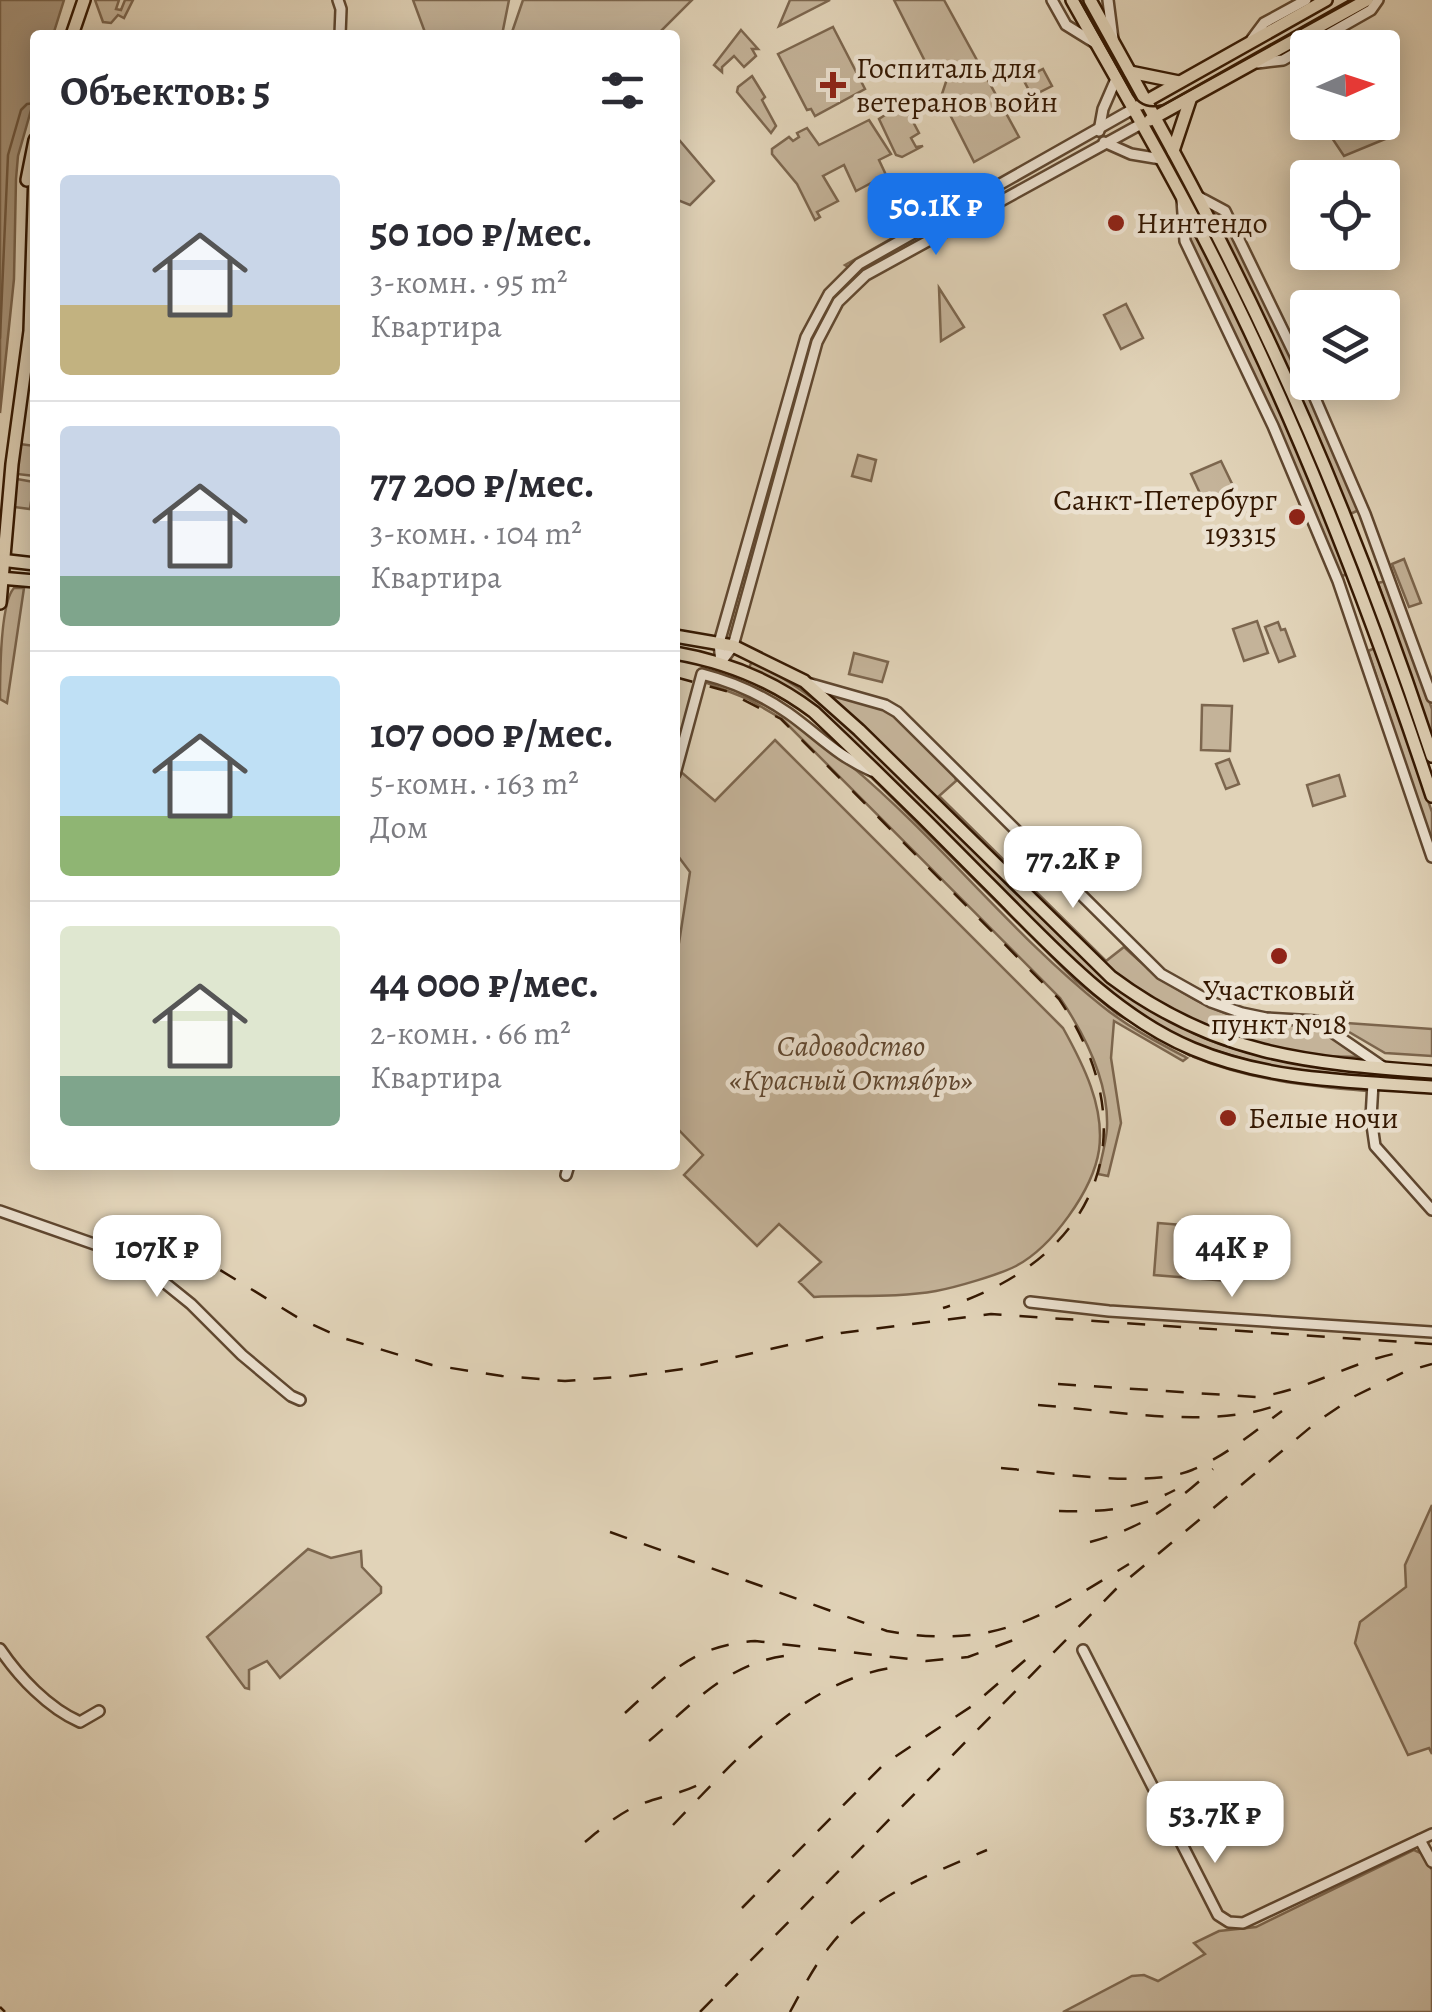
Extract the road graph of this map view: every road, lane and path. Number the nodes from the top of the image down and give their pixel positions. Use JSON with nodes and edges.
{"nodes":[{"id":1,"x":80,"y":0,"type":"edge"},
{"id":2,"x":338,"y":0,"type":"edge"},
{"id":3,"x":1052,"y":0,"type":"edge"},
{"id":4,"x":1072,"y":0,"type":"edge"},
{"id":5,"x":1090,"y":0,"type":"edge"},
{"id":6,"x":1108,"y":0,"type":"edge"},
{"id":7,"x":1306,"y":0,"type":"edge"},
{"id":8,"x":1326,"y":0,"type":"edge"},
{"id":9,"x":1367,"y":0,"type":"edge"},
{"id":10,"x":1378,"y":0,"type":"edge"},
{"id":11,"x":71,"y":30,"type":"edge"},
{"id":12,"x":340,"y":30,"type":"edge"},
{"id":13,"x":1113,"y":42,"type":"junction"},
{"id":14,"x":1249,"y":43,"type":"junction"},
{"id":15,"x":1096,"y":44,"type":"junction"},
{"id":16,"x":1255,"y":63,"type":"junction"},
{"id":17,"x":1130,"y":72,"type":"junction"},
{"id":18,"x":1116,"y":79,"type":"junction"},
{"id":19,"x":1180,"y":82,"type":"junction"},
{"id":20,"x":1190,"y":100,"type":"junction"},
{"id":21,"x":1146,"y":101,"type":"junction"},
{"id":22,"x":1133,"y":109,"type":"junction"},
{"id":23,"x":1155,"y":118,"type":"junction"},
{"id":24,"x":1141,"y":124,"type":"junction"},
{"id":25,"x":1100,"y":131,"type":"junction"},
{"id":26,"x":1104,"y":142,"type":"junction"},
{"id":27,"x":1173,"y":151,"type":"junction"},
{"id":28,"x":1160,"y":159,"type":"junction"},
{"id":29,"x":30,"y":166,"type":"edge"},
{"id":30,"x":1198,"y":196,"type":"junction"},
{"id":31,"x":1182,"y":198,"type":"junction"},
{"id":32,"x":30,"y":331,"type":"edge"},
{"id":33,"x":1290,"y":345,"type":"edge"},
{"id":34,"x":1316,"y":400,"type":"edge"},
{"id":35,"x":0,"y":524,"type":"edge"},
{"id":36,"x":2,"y":560,"type":"edge"},
{"id":37,"x":30,"y":563,"type":"edge"},
{"id":38,"x":1,"y":578,"type":"edge"},
{"id":39,"x":30,"y":581,"type":"edge"},
{"id":40,"x":0,"y":603,"type":"edge"},
{"id":41,"x":680,"y":637,"type":"edge"},
{"id":42,"x":719,"y":642,"type":"junction"},
{"id":43,"x":733,"y":646,"type":"junction"},
{"id":44,"x":680,"y":654,"type":"edge"},
{"id":45,"x":721,"y":662,"type":"junction"},
{"id":46,"x":804,"y":680,"type":"junction"},
{"id":47,"x":1432,"y":697,"type":"edge"},
{"id":48,"x":845,"y":740,"type":"junction"},
{"id":49,"x":831,"y":749,"type":"junction"},
{"id":50,"x":680,"y":755,"type":"edge"},
{"id":51,"x":1432,"y":756,"type":"edge"},
{"id":52,"x":880,"y":775,"type":"junction"},
{"id":53,"x":1432,"y":796,"type":"edge"},
{"id":54,"x":1432,"y":858,"type":"edge"},
{"id":55,"x":1386,"y":1068,"type":"junction"},
{"id":56,"x":1432,"y":1072,"type":"edge"},
{"id":57,"x":1373,"y":1083,"type":"junction"},
{"id":58,"x":1432,"y":1087,"type":"edge"},
{"id":59,"x":1432,"y":1210,"type":"edge"},
{"id":60,"x":0,"y":1211,"type":"edge"},
{"id":61,"x":1030,"y":1302,"type":"dead end"},
{"id":62,"x":1432,"y":1332,"type":"edge"},
{"id":63,"x":300,"y":1400,"type":"dead end"},
{"id":64,"x":0,"y":1648,"type":"edge"},
{"id":65,"x":1083,"y":1650,"type":"dead end"},
{"id":66,"x":99,"y":1712,"type":"dead end"},
{"id":67,"x":1432,"y":1834,"type":"edge"},
{"id":68,"x":1420,"y":1840,"type":"junction"},
{"id":69,"x":1432,"y":1862,"type":"edge"}],
"edges":[{"from":1,"to":11,"type":"main road"},
{"from":2,"to":12,"type":"street"},
{"from":3,"to":15,"type":"street"},
{"from":4,"to":15,"type":"main road"},
{"from":5,"to":13,"type":"main road"},
{"from":6,"to":13,"type":"street"},
{"from":7,"to":14,"type":"street"},
{"from":8,"to":14,"type":"main road"},
{"from":9,"to":16,"type":"main road"},
{"from":10,"to":16,"type":"street"},
{"from":13,"to":17,"type":"main road"},
{"from":14,"to":19,"type":"main road"},
{"from":15,"to":18,"type":"main road"},
{"from":16,"to":20,"type":"main road"},
{"from":17,"to":19,"type":"main road"},
{"from":17,"to":21,"type":"main road"},
{"from":18,"to":22,"type":"main road"},
{"from":18,"to":25,"type":"street"},
{"from":19,"to":21,"type":"main road"},
{"from":20,"to":23,"type":"main road"},
{"from":20,"to":27,"type":"main road"},
{"from":21,"to":22,"type":"main road"},
{"from":21,"to":23,"type":"main road"},
{"from":22,"to":24,"type":"main road"},
{"from":22,"to":25,"type":"street"},
{"from":23,"to":24,"type":"main road"},
{"from":23,"to":27,"type":"main road"},
{"from":24,"to":26,"type":"street"},
{"from":24,"to":28,"type":"main road"},
{"from":25,"to":42,"type":"street"},
{"from":26,"to":28,"type":"street"},
{"from":26,"to":43,"type":"street"},
{"from":27,"to":30,"type":"main road"},
{"from":28,"to":31,"type":"main road"},
{"from":29,"to":35,"type":"main road"},
{"from":30,"to":33,"type":"street"},
{"from":30,"to":51,"type":"main road"},
{"from":31,"to":53,"type":"main road"},
{"from":31,"to":54,"type":"street"},
{"from":32,"to":36,"type":"main road"},
{"from":34,"to":47,"type":"street"},
{"from":36,"to":37,"type":"main road"},
{"from":36,"to":38,"type":"main road"},
{"from":38,"to":39,"type":"main road"},
{"from":38,"to":40,"type":"main road"},
{"from":41,"to":42,"type":"main road"},
{"from":42,"to":43,"type":"main road"},
{"from":42,"to":45,"type":"street"},
{"from":43,"to":45,"type":"street"},
{"from":43,"to":46,"type":"main road"},
{"from":44,"to":45,"type":"main road"},
{"from":45,"to":48,"type":"main road"},
{"from":46,"to":55,"type":"street"},
{"from":46,"to":55,"type":"main road"},
{"from":48,"to":49,"type":"street"},
{"from":48,"to":52,"type":"main road"},
{"from":49,"to":50,"type":"street"},
{"from":49,"to":52,"type":"street"},
{"from":52,"to":57,"type":"main road"},
{"from":55,"to":56,"type":"main road"},
{"from":57,"to":58,"type":"main road"},
{"from":57,"to":59,"type":"street"},
{"from":60,"to":63,"type":"street"},
{"from":61,"to":62,"type":"street"},
{"from":64,"to":66,"type":"street"},
{"from":65,"to":68,"type":"street"},
{"from":67,"to":68,"type":"street"},
{"from":68,"to":69,"type":"street"}]}
